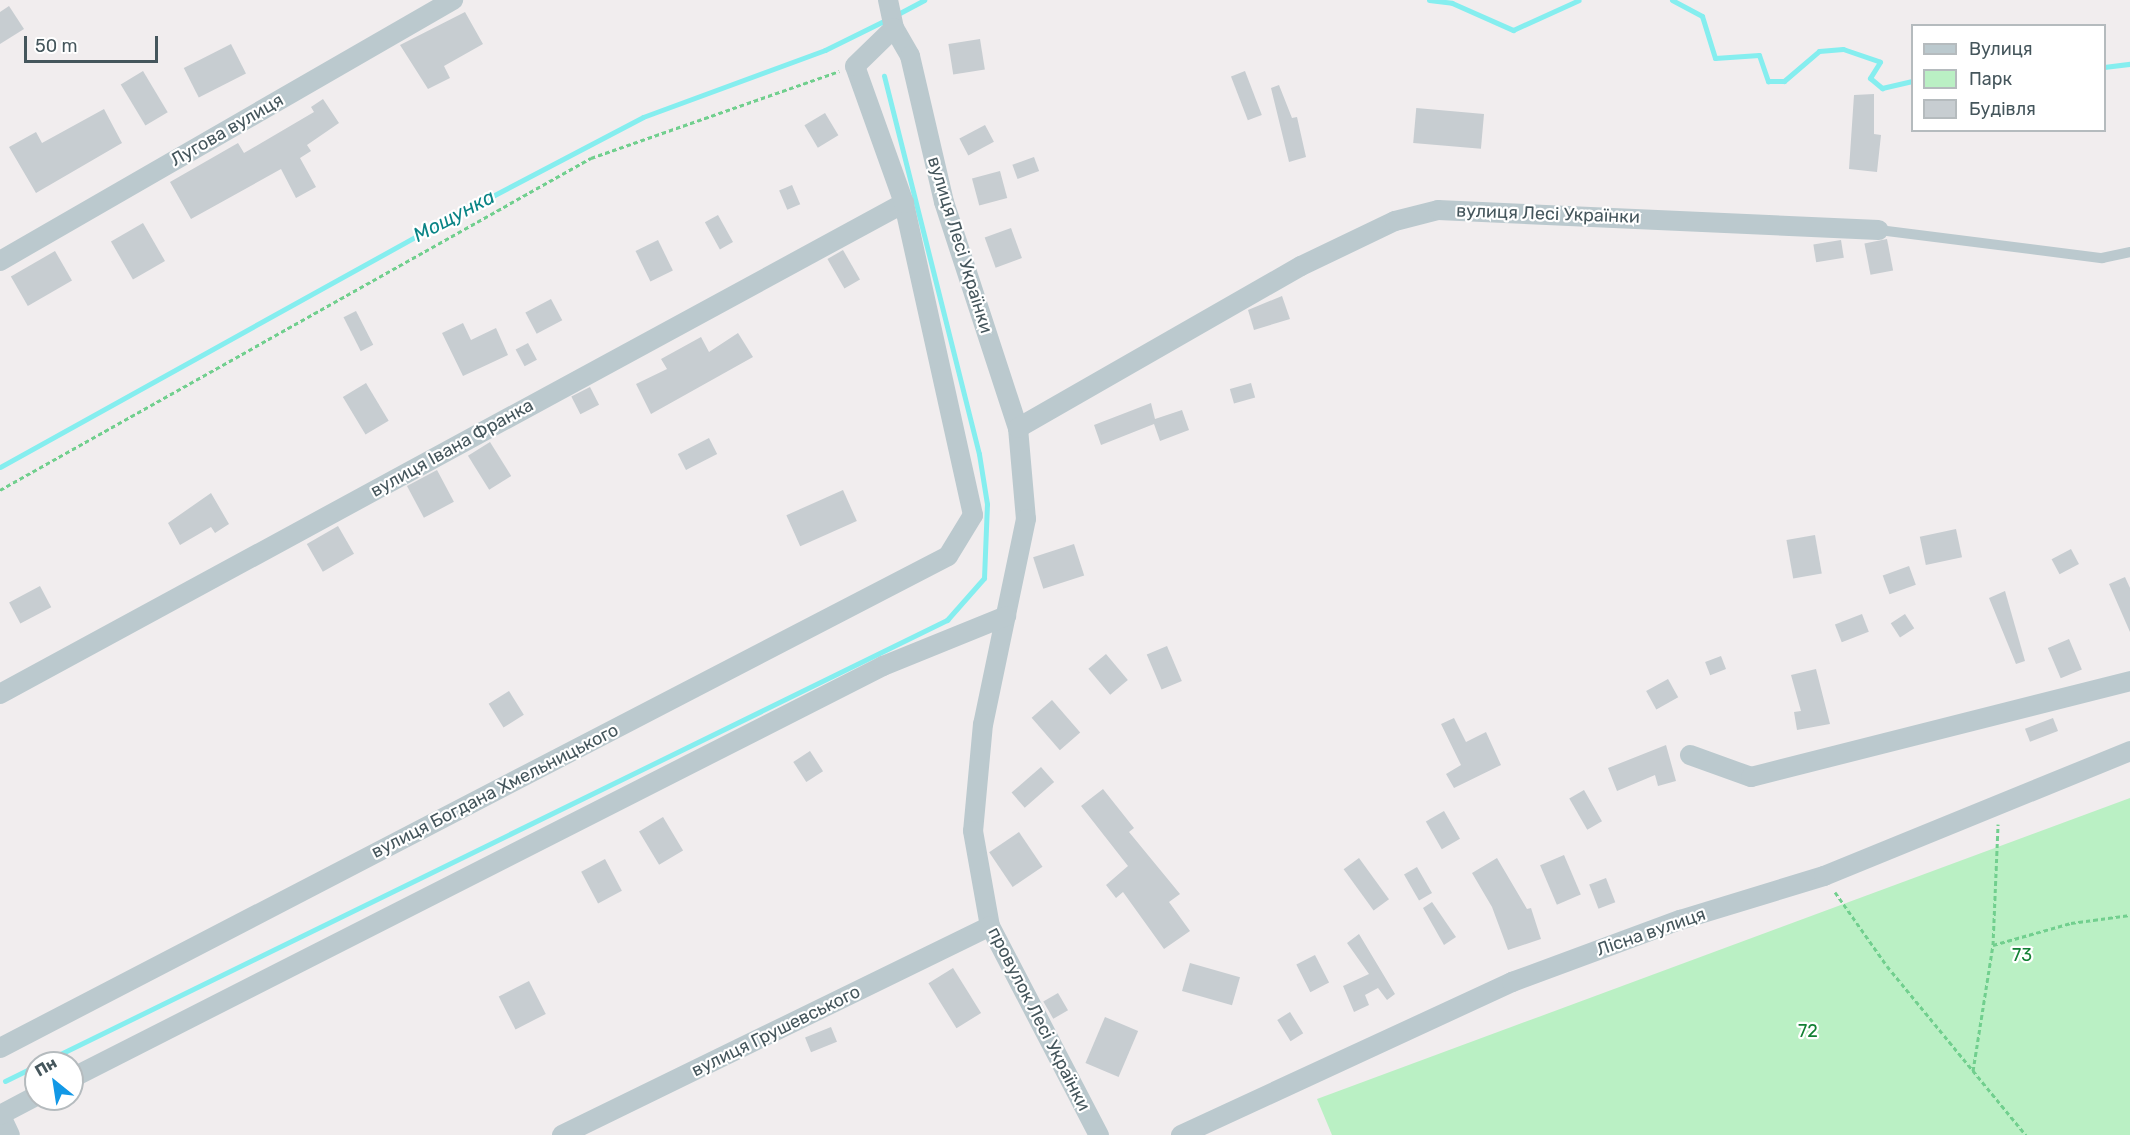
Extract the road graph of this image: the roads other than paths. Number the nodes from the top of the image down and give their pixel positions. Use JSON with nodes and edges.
{"nodes":[{"id":1,"x":453,"y":0,"type":"edge"},
{"id":2,"x":888,"y":2,"type":"edge"},
{"id":3,"x":894,"y":28,"type":"junction"},
{"id":4,"x":904,"y":202,"type":"junction"},
{"id":5,"x":1879,"y":230,"type":"joint"},
{"id":6,"x":2130,"y":252,"type":"edge"},
{"id":7,"x":0,"y":261,"type":"edge"},
{"id":8,"x":1018,"y":428,"type":"junction"},
{"id":9,"x":1006,"y":616,"type":"junction"},
{"id":10,"x":2130,"y":681,"type":"edge"},
{"id":11,"x":0,"y":694,"type":"edge"},
{"id":12,"x":2130,"y":751,"type":"edge"},
{"id":13,"x":1690,"y":755,"type":"dead end"},
{"id":14,"x":990,"y":926,"type":"junction"},
{"id":15,"x":0,"y":1048,"type":"edge"},
{"id":16,"x":84,"y":1072,"type":"edge"},
{"id":17,"x":24,"y":1102,"type":"edge"},
{"id":18,"x":0,"y":1115,"type":"edge"},
{"id":19,"x":10,"y":1135,"type":"edge"},
{"id":20,"x":561,"y":1135,"type":"edge"},
{"id":21,"x":1098,"y":1135,"type":"edge"},
{"id":22,"x":1180,"y":1135,"type":"edge"}],
"edges":[{"from":1,"to":7,"type":"street","name":"Лугова вулиця"},
{"from":2,"to":3,"type":"street","name":"вулиця Лесі Українки"},
{"from":3,"to":4,"type":"street"},
{"from":3,"to":8,"type":"street","name":"вулиця Лесі Українки"},
{"from":4,"to":11,"type":"street","name":"вулиця Івана Франка"},
{"from":4,"to":15,"type":"street","name":"вулиця Богдана Хмельницького"},
{"from":5,"to":6,"type":"lane","name":"вулиця Лесі Українки"},
{"from":5,"to":8,"type":"street","name":"вулиця Лесі Українки"},
{"from":8,"to":9,"type":"street","name":"вулиця Лесі Українки"},
{"from":9,"to":14,"type":"street","name":"провулок Лесі Українки"},
{"from":9,"to":16,"type":"street"},
{"from":10,"to":13,"type":"street"},
{"from":12,"to":22,"type":"street","name":"Лісна вулиця"},
{"from":14,"to":20,"type":"street","name":"вулиця Грушевського"},
{"from":14,"to":21,"type":"street","name":"провулок Лесі Українки"},
{"from":17,"to":18,"type":"street"},
{"from":18,"to":19,"type":"street"}]}
